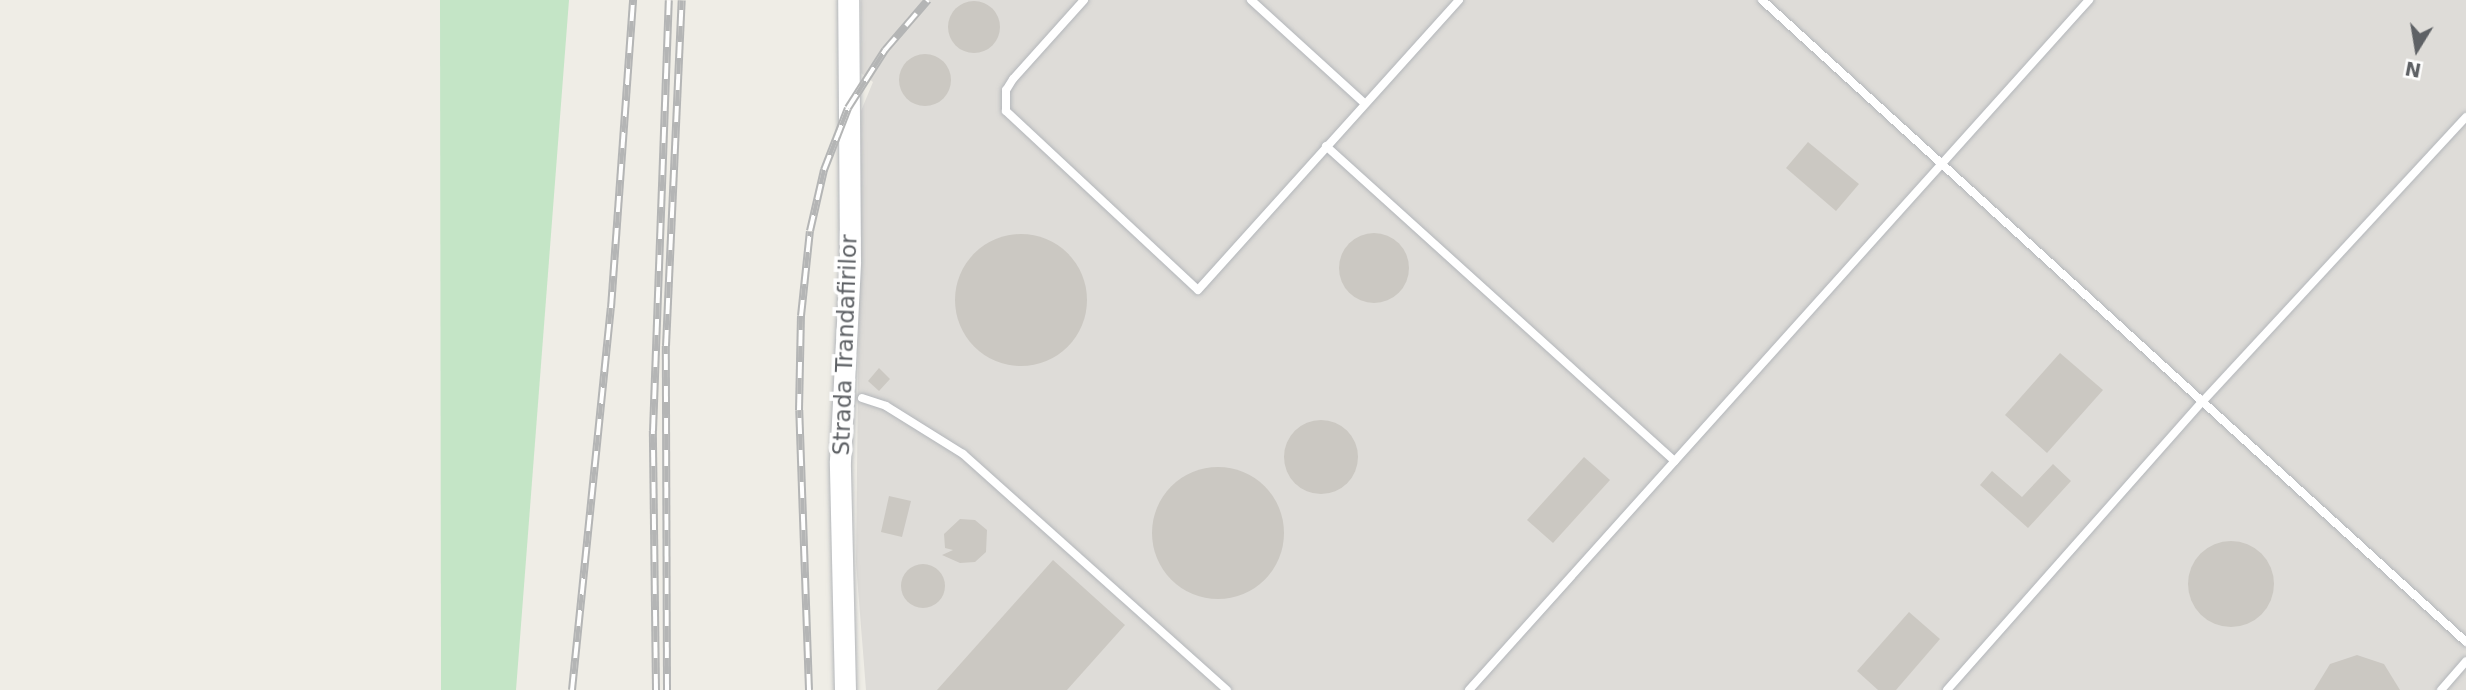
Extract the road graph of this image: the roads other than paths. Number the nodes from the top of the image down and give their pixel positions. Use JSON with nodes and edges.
{"nodes":[{"id":1,"x":848,"y":0,"type":"edge"},
{"id":2,"x":1084,"y":0,"type":"edge"},
{"id":3,"x":1251,"y":0,"type":"edge"},
{"id":4,"x":1459,"y":0,"type":"edge"},
{"id":5,"x":1762,"y":0,"type":"edge"},
{"id":6,"x":2089,"y":0,"type":"edge"},
{"id":7,"x":1364,"y":103,"type":"junction"},
{"id":8,"x":2466,"y":117,"type":"edge"},
{"id":9,"x":1326,"y":146,"type":"junction"},
{"id":10,"x":1941,"y":162,"type":"junction"},
{"id":11,"x":862,"y":398,"type":"dead end"},
{"id":12,"x":2203,"y":401,"type":"junction"},
{"id":13,"x":1675,"y":461,"type":"junction"},
{"id":14,"x":2466,"y":642,"type":"edge"},
{"id":15,"x":2466,"y":661,"type":"edge"},
{"id":16,"x":845,"y":690,"type":"edge"},
{"id":17,"x":1227,"y":690,"type":"edge"},
{"id":18,"x":1469,"y":690,"type":"edge"},
{"id":19,"x":1947,"y":690,"type":"edge"},
{"id":20,"x":2441,"y":690,"type":"edge"}],
"edges":[{"from":1,"to":16,"type":"main road","name":"Strada Trandafirilor"},
{"from":2,"to":9,"type":"lane"},
{"from":3,"to":7,"type":"lane"},
{"from":4,"to":7,"type":"lane"},
{"from":5,"to":10,"type":"lane"},
{"from":6,"to":10,"type":"lane"},
{"from":7,"to":9,"type":"lane"},
{"from":8,"to":12,"type":"lane"},
{"from":9,"to":13,"type":"lane"},
{"from":10,"to":12,"type":"lane"},
{"from":10,"to":13,"type":"lane"},
{"from":11,"to":17,"type":"lane"},
{"from":12,"to":14,"type":"lane"},
{"from":12,"to":19,"type":"lane"},
{"from":13,"to":18,"type":"lane"},
{"from":15,"to":20,"type":"lane"}]}
